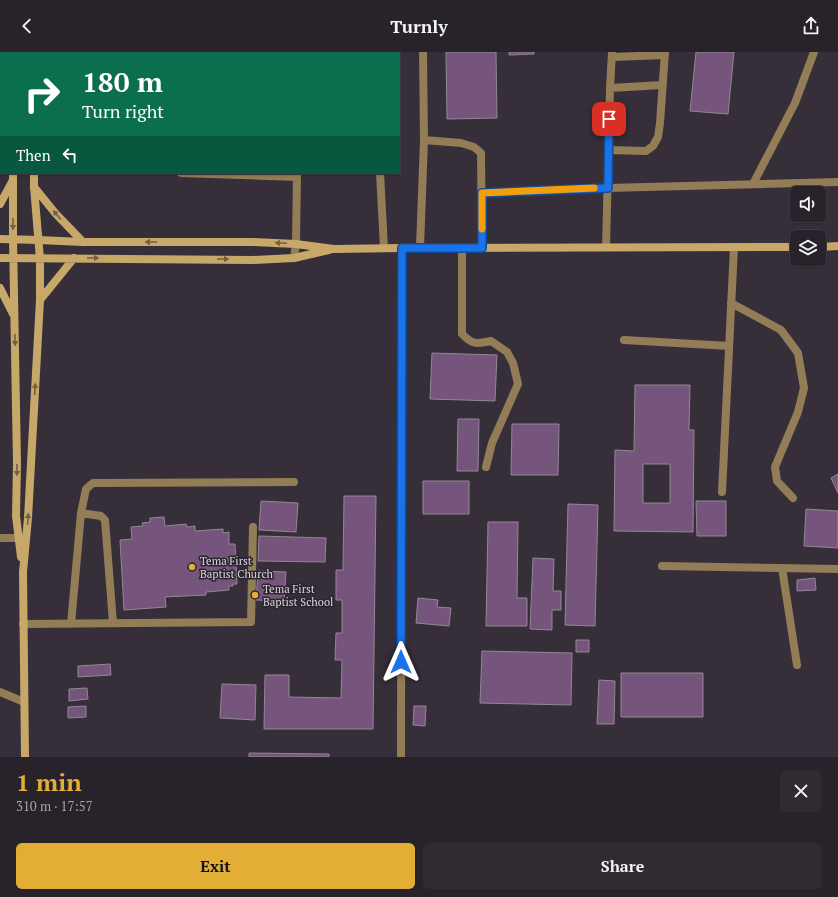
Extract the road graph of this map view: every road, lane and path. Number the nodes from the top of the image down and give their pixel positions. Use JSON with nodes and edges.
{"nodes":[{"id":1,"x":423,"y":52,"type":"edge"},
{"id":2,"x":814,"y":52,"type":"edge"},
{"id":3,"x":612,"y":54,"type":"edge"},
{"id":4,"x":665,"y":54,"type":"edge"},
{"id":5,"x":662,"y":85,"type":"junction"},
{"id":6,"x":610,"y":88,"type":"junction"},
{"id":7,"x":424,"y":140,"type":"junction"},
{"id":8,"x":608,"y":150,"type":"junction"},
{"id":9,"x":34,"y":174,"type":"edge"},
{"id":10,"x":239,"y":174,"type":"edge"},
{"id":11,"x":380,"y":174,"type":"edge"},
{"id":12,"x":297,"y":175,"type":"edge"},
{"id":13,"x":13,"y":177,"type":"edge"},
{"id":14,"x":838,"y":182,"type":"edge"},
{"id":15,"x":753,"y":184,"type":"junction"},
{"id":16,"x":34,"y":187,"type":"junction"},
{"id":17,"x":608,"y":188,"type":"junction"},
{"id":18,"x":482,"y":193,"type":"junction"},
{"id":19,"x":0,"y":204,"type":"edge"},
{"id":20,"x":0,"y":239,"type":"edge"},
{"id":21,"x":13,"y":239,"type":"junction"},
{"id":22,"x":39,"y":240,"type":"junction"},
{"id":23,"x":83,"y":242,"type":"junction"},
{"id":24,"x":296,"y":244,"type":"junction"},
{"id":25,"x":826,"y":246,"type":"edge"},
{"id":26,"x":838,"y":246,"type":"edge"},
{"id":27,"x":606,"y":247,"type":"junction"},
{"id":28,"x":734,"y":247,"type":"junction"},
{"id":29,"x":790,"y":247,"type":"edge"},
{"id":30,"x":384,"y":248,"type":"junction"},
{"id":31,"x":402,"y":248,"type":"junction"},
{"id":32,"x":420,"y":248,"type":"junction"},
{"id":33,"x":462,"y":248,"type":"junction"},
{"id":34,"x":482,"y":248,"type":"junction"},
{"id":35,"x":334,"y":249,"type":"junction"},
{"id":36,"x":0,"y":258,"type":"edge"},
{"id":37,"x":74,"y":258,"type":"junction"},
{"id":38,"x":294,"y":258,"type":"junction"},
{"id":39,"x":13,"y":259,"type":"junction"},
{"id":40,"x":40,"y":259,"type":"junction"},
{"id":41,"x":0,"y":288,"type":"edge"},
{"id":42,"x":40,"y":300,"type":"junction"},
{"id":43,"x":731,"y":303,"type":"junction"},
{"id":44,"x":15,"y":317,"type":"junction"},
{"id":45,"x":624,"y":340,"type":"dead end"},
{"id":46,"x":729,"y":346,"type":"junction"},
{"id":47,"x":486,"y":467,"type":"dead end"},
{"id":48,"x":294,"y":482,"type":"dead end"},
{"id":49,"x":722,"y":492,"type":"dead end"},
{"id":50,"x":793,"y":498,"type":"dead end"},
{"id":51,"x":80,"y":513,"type":"junction"},
{"id":52,"x":253,"y":527,"type":"dead end"},
{"id":53,"x":0,"y":538,"type":"edge"},
{"id":54,"x":19,"y":538,"type":"junction"},
{"id":55,"x":662,"y":566,"type":"dead end"},
{"id":56,"x":782,"y":568,"type":"junction"},
{"id":57,"x":838,"y":569,"type":"edge"},
{"id":58,"x":23,"y":572,"type":"junction"},
{"id":59,"x":23,"y":624,"type":"junction"},
{"id":60,"x":71,"y":624,"type":"junction"},
{"id":61,"x":112,"y":624,"type":"junction"},
{"id":62,"x":797,"y":665,"type":"dead end"},
{"id":63,"x":0,"y":692,"type":"edge"},
{"id":64,"x":24,"y":702,"type":"junction"},
{"id":65,"x":25,"y":757,"type":"edge"},
{"id":66,"x":401,"y":757,"type":"edge"}],
"edges":[{"from":1,"to":7,"type":"street"},
{"from":2,"to":15,"type":"street"},
{"from":3,"to":4,"type":"street"},
{"from":3,"to":6,"type":"street"},
{"from":4,"to":5,"type":"street"},
{"from":5,"to":6,"type":"street"},
{"from":5,"to":8,"type":"street"},
{"from":6,"to":8,"type":"street"},
{"from":7,"to":18,"type":"street"},
{"from":7,"to":32,"type":"street"},
{"from":8,"to":17,"type":"street"},
{"from":9,"to":16,"type":"main road"},
{"from":10,"to":12,"type":"street"},
{"from":11,"to":30,"type":"street"},
{"from":12,"to":24,"type":"street"},
{"from":13,"to":19,"type":"main road"},
{"from":13,"to":21,"type":"main road","one_way":true},
{"from":14,"to":15,"type":"street"},
{"from":15,"to":17,"type":"street"},
{"from":16,"to":22,"type":"main road"},
{"from":23,"to":16,"type":"main road","one_way":true},
{"from":17,"to":18,"type":"street"},
{"from":17,"to":27,"type":"street"},
{"from":18,"to":34,"type":"street"},
{"from":20,"to":21,"type":"main road"},
{"from":21,"to":22,"type":"main road"},
{"from":21,"to":39,"type":"main road"},
{"from":22,"to":23,"type":"main road"},
{"from":22,"to":40,"type":"main road"},
{"from":24,"to":23,"type":"main road","one_way":true},
{"from":24,"to":35,"type":"main road"},
{"from":24,"to":38,"type":"street"},
{"from":25,"to":26,"type":"main road"},
{"from":27,"to":28,"type":"main road"},
{"from":27,"to":34,"type":"main road"},
{"from":28,"to":29,"type":"main road"},
{"from":28,"to":43,"type":"street"},
{"from":30,"to":31,"type":"main road"},
{"from":30,"to":35,"type":"main road"},
{"from":31,"to":32,"type":"main road"},
{"from":31,"to":66,"type":"street"},
{"from":32,"to":33,"type":"main road"},
{"from":33,"to":34,"type":"main road"},
{"from":33,"to":47,"type":"street"},
{"from":35,"to":38,"type":"main road"},
{"from":36,"to":39,"type":"main road"},
{"from":37,"to":38,"type":"main road","one_way":true},
{"from":37,"to":40,"type":"main road"},
{"from":37,"to":42,"type":"main road"},
{"from":39,"to":40,"type":"main road"},
{"from":39,"to":44,"type":"main road"},
{"from":40,"to":42,"type":"main road"},
{"from":41,"to":44,"type":"main road"},
{"from":58,"to":42,"type":"main road","one_way":true},
{"from":43,"to":46,"type":"street"},
{"from":43,"to":50,"type":"street"},
{"from":44,"to":54,"type":"main road","one_way":true},
{"from":45,"to":46,"type":"street"},
{"from":46,"to":49,"type":"street"},
{"from":48,"to":51,"type":"street"},
{"from":51,"to":60,"type":"street"},
{"from":51,"to":61,"type":"street"},
{"from":52,"to":61,"type":"street"},
{"from":53,"to":54,"type":"street"},
{"from":54,"to":58,"type":"main road"},
{"from":55,"to":56,"type":"street"},
{"from":56,"to":57,"type":"street"},
{"from":56,"to":62,"type":"street"},
{"from":58,"to":59,"type":"main road"},
{"from":59,"to":60,"type":"street"},
{"from":59,"to":64,"type":"main road"},
{"from":60,"to":61,"type":"street"},
{"from":63,"to":64,"type":"street"},
{"from":64,"to":65,"type":"main road"}]}
